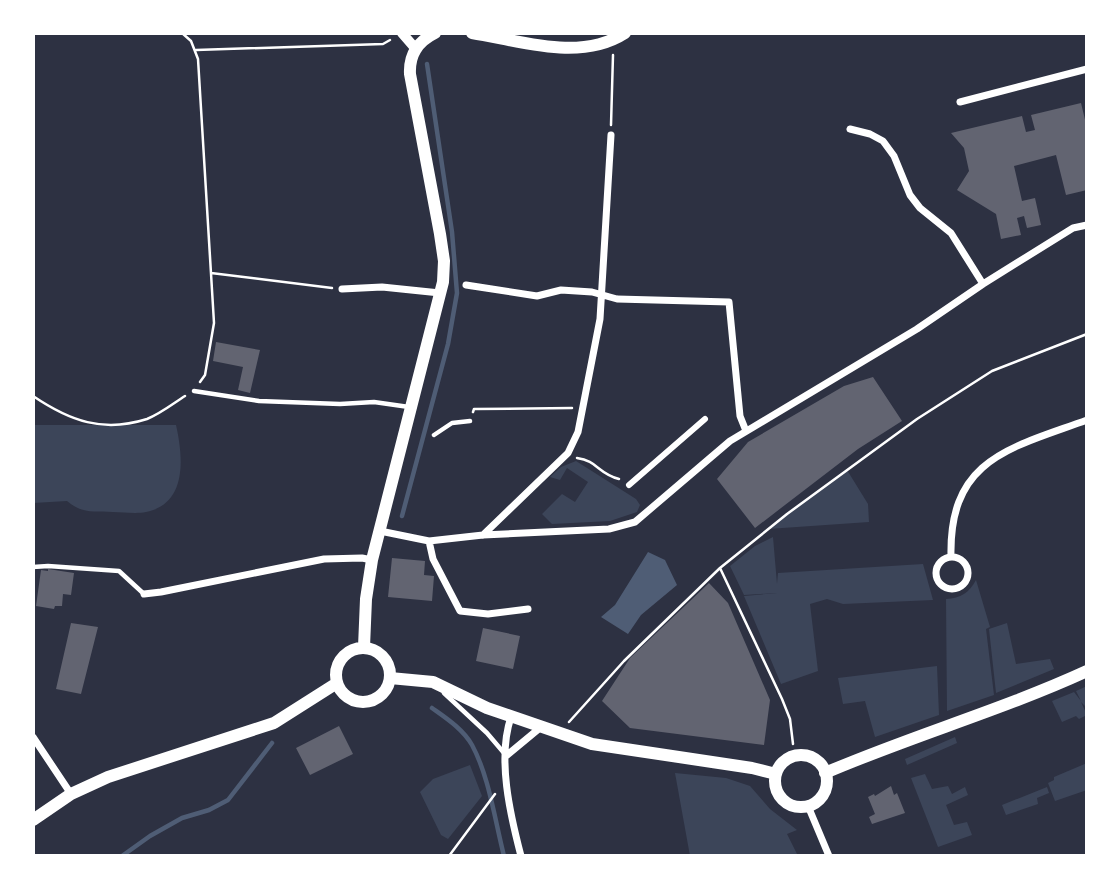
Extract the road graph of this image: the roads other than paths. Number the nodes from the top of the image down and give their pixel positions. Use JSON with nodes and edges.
{"nodes":[{"id":1,"x":402,"y":33,"type":"edge"},
{"id":2,"x":435,"y":33,"type":"edge"},
{"id":3,"x":472,"y":33,"type":"edge"},
{"id":4,"x":625,"y":33,"type":"edge"},
{"id":5,"x":415,"y":48,"type":"junction"},
{"id":6,"x":1087,"y":69,"type":"edge"},
{"id":7,"x":960,"y":102,"type":"dead end"},
{"id":8,"x":850,"y":129,"type":"dead end"},
{"id":9,"x":611,"y":135,"type":"road end"},
{"id":10,"x":1087,"y":225,"type":"edge"},
{"id":11,"x":983,"y":284,"type":"junction"},
{"id":12,"x":466,"y":285,"type":"dead end"},
{"id":13,"x":342,"y":289,"type":"road end"},
{"id":14,"x":440,"y":293,"type":"junction"},
{"id":15,"x":602,"y":295,"type":"junction"},
{"id":16,"x":194,"y":391,"type":"road end"},
{"id":17,"x":412,"y":408,"type":"junction"},
{"id":18,"x":705,"y":419,"type":"dead end"},
{"id":19,"x":1087,"y":420,"type":"edge"},
{"id":20,"x":470,"y":421,"type":"road end"},
{"id":21,"x":746,"y":431,"type":"junction"},
{"id":22,"x":434,"y":435,"type":"dead end"},
{"id":23,"x":629,"y":485,"type":"road end"},
{"id":24,"x":380,"y":531,"type":"junction"},
{"id":25,"x":483,"y":535,"type":"junction"},
{"id":26,"x":429,"y":541,"type":"junction"},
{"id":27,"x":951,"y":556,"type":"junction"},
{"id":28,"x":372,"y":560,"type":"junction"},
{"id":29,"x":33,"y":567,"type":"edge"},
{"id":30,"x":144,"y":594,"type":"joint"},
{"id":31,"x":528,"y":609,"type":"dead end"},
{"id":32,"x":363,"y":647,"type":"junction"},
{"id":33,"x":1087,"y":671,"type":"edge"},
{"id":34,"x":390,"y":678,"type":"junction"},
{"id":35,"x":337,"y":682,"type":"junction"},
{"id":36,"x":433,"y":682,"type":"junction"},
{"id":37,"x":511,"y":716,"type":"junction"},
{"id":38,"x":541,"y":727,"type":"junction"},
{"id":39,"x":33,"y":737,"type":"edge"},
{"id":40,"x":506,"y":756,"type":"junction"},
{"id":41,"x":825,"y":773,"type":"junction"},
{"id":42,"x":776,"y":774,"type":"junction"},
{"id":43,"x":71,"y":794,"type":"junction"},
{"id":44,"x":808,"y":806,"type":"junction"},
{"id":45,"x":33,"y":820,"type":"edge"},
{"id":46,"x":521,"y":856,"type":"edge"},
{"id":47,"x":829,"y":856,"type":"edge"}],
"edges":[{"from":1,"to":5,"type":"street"},
{"from":2,"to":5,"type":"main road"},
{"from":3,"to":4,"type":"main road"},
{"from":5,"to":14,"type":"main road"},
{"from":6,"to":7,"type":"street"},
{"from":8,"to":11,"type":"street"},
{"from":9,"to":15,"type":"street"},
{"from":10,"to":11,"type":"street"},
{"from":11,"to":21,"type":"street"},
{"from":12,"to":15,"type":"street"},
{"from":13,"to":14,"type":"street"},
{"from":14,"to":17,"type":"main road"},
{"from":15,"to":21,"type":"street"},
{"from":15,"to":25,"type":"street"},
{"from":16,"to":17,"type":"lane"},
{"from":17,"to":24,"type":"main road"},
{"from":18,"to":23,"type":"street"},
{"from":19,"to":27,"type":"street"},
{"from":20,"to":22,"type":"lane"},
{"from":21,"to":25,"type":"street"},
{"from":24,"to":26,"type":"street"},
{"from":24,"to":28,"type":"main road"},
{"from":25,"to":26,"type":"street"},
{"from":26,"to":31,"type":"street"},
{"from":27,"to":27,"type":"street"},
{"from":28,"to":30,"type":"street"},
{"from":28,"to":32,"type":"main road"},
{"from":29,"to":30,"type":"lane"},
{"from":32,"to":34,"type":"main road"},
{"from":32,"to":35,"type":"main road"},
{"from":33,"to":41,"type":"main road"},
{"from":34,"to":35,"type":"main road"},
{"from":34,"to":36,"type":"main road"},
{"from":35,"to":43,"type":"main road"},
{"from":36,"to":37,"type":"main road"},
{"from":36,"to":40,"type":"lane"},
{"from":37,"to":38,"type":"main road"},
{"from":37,"to":40,"type":"street"},
{"from":38,"to":40,"type":"street"},
{"from":38,"to":42,"type":"main road"},
{"from":39,"to":43,"type":"street"},
{"from":40,"to":46,"type":"street"},
{"from":41,"to":42,"type":"main road"},
{"from":41,"to":44,"type":"main road"},
{"from":42,"to":44,"type":"main road"},
{"from":43,"to":45,"type":"main road"},
{"from":44,"to":47,"type":"street"}]}
